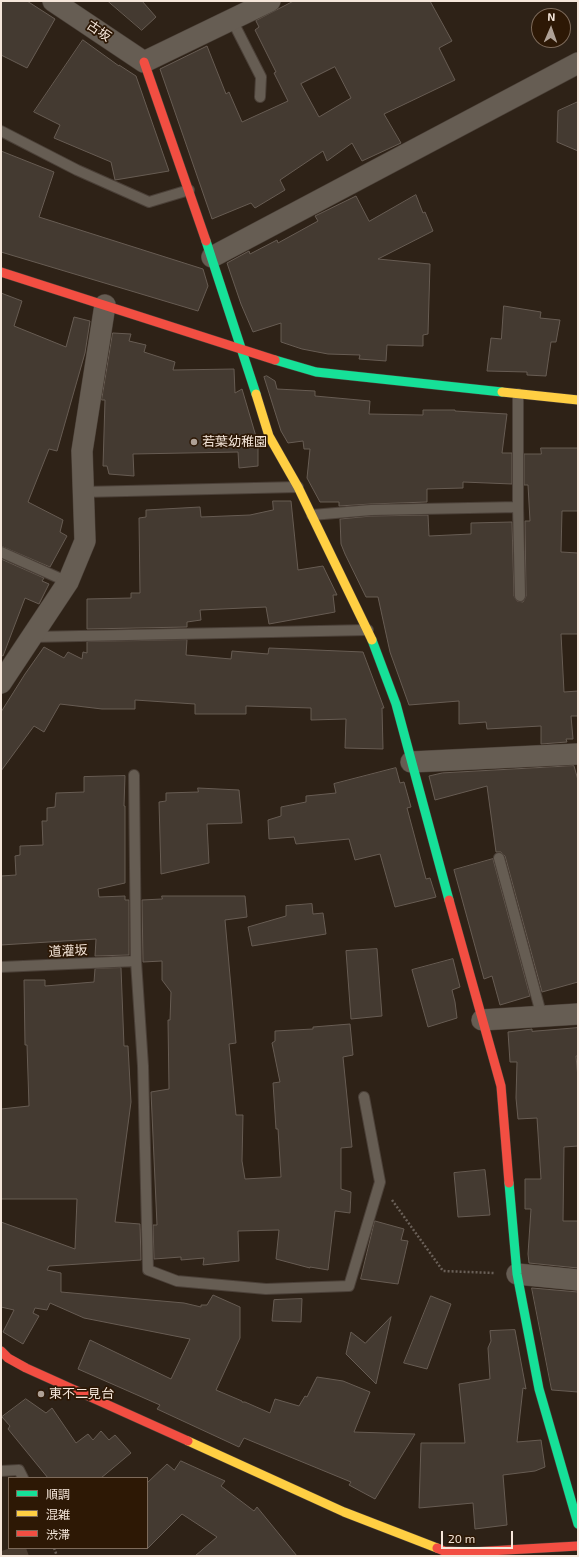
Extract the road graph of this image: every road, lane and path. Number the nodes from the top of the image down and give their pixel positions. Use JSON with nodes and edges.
{"nodes":[{"id":1,"x":53,"y":1,"type":"edge"},
{"id":2,"x":270,"y":1,"type":"edge"},
{"id":3,"x":232,"y":20,"type":"junction"},
{"id":4,"x":144,"y":62,"type":"junction"},
{"id":5,"x":578,"y":63,"type":"edge"},
{"id":6,"x":260,"y":97,"type":"dead end"},
{"id":7,"x":1,"y":131,"type":"edge"},
{"id":8,"x":188,"y":190,"type":"junction"},
{"id":9,"x":212,"y":257,"type":"junction"},
{"id":10,"x":1,"y":272,"type":"edge"},
{"id":11,"x":105,"y":305,"type":"junction"},
{"id":12,"x":243,"y":350,"type":"junction"},
{"id":13,"x":518,"y":394,"type":"junction"},
{"id":14,"x":578,"y":400,"type":"edge"},
{"id":15,"x":298,"y":487,"type":"junction"},
{"id":16,"x":83,"y":492,"type":"junction"},
{"id":17,"x":518,"y":507,"type":"junction"},
{"id":18,"x":312,"y":515,"type":"junction"},
{"id":19,"x":1,"y":552,"type":"edge"},
{"id":20,"x":68,"y":582,"type":"junction"},
{"id":21,"x":520,"y":596,"type":"dead end"},
{"id":22,"x":368,"y":630,"type":"junction"},
{"id":23,"x":32,"y":637,"type":"junction"},
{"id":24,"x":1,"y":683,"type":"edge"},
{"id":25,"x":578,"y":754,"type":"edge"},
{"id":26,"x":411,"y":762,"type":"junction"},
{"id":27,"x":134,"y":775,"type":"dead end"},
{"id":28,"x":499,"y":858,"type":"dead end"},
{"id":29,"x":136,"y":961,"type":"junction"},
{"id":30,"x":1,"y":967,"type":"edge"},
{"id":31,"x":578,"y":1014,"type":"edge"},
{"id":32,"x":542,"y":1017,"type":"junction"},
{"id":33,"x":482,"y":1020,"type":"junction"},
{"id":34,"x":364,"y":1097,"type":"dead end"},
{"id":35,"x":380,"y":1182,"type":"junction"},
{"id":36,"x":517,"y":1274,"type":"junction"},
{"id":37,"x":578,"y":1280,"type":"edge"},
{"id":38,"x":3,"y":1357,"type":"edge"},
{"id":39,"x":1,"y":1471,"type":"edge"},
{"id":40,"x":23,"y":1477,"type":"edge"},
{"id":41,"x":578,"y":1524,"type":"edge"},
{"id":42,"x":578,"y":1546,"type":"edge"},
{"id":43,"x":537,"y":1552,"type":"edge"},
{"id":44,"x":444,"y":1554,"type":"edge"}],
"edges":[{"from":1,"to":4,"type":"street","name":"古坂"},
{"from":2,"to":3,"type":"street"},
{"from":3,"to":4,"type":"street"},
{"from":3,"to":6,"type":"lane"},
{"from":4,"to":8,"type":"street"},
{"from":5,"to":9,"type":"street"},
{"from":7,"to":8,"type":"lane"},
{"from":8,"to":9,"type":"street"},
{"from":9,"to":12,"type":"street"},
{"from":10,"to":11,"type":"street"},
{"from":11,"to":12,"type":"street"},
{"from":11,"to":16,"type":"street"},
{"from":12,"to":13,"type":"street"},
{"from":12,"to":15,"type":"street"},
{"from":13,"to":14,"type":"street"},
{"from":13,"to":17,"type":"lane"},
{"from":15,"to":16,"type":"lane"},
{"from":15,"to":18,"type":"street"},
{"from":16,"to":20,"type":"street"},
{"from":17,"to":18,"type":"lane"},
{"from":17,"to":21,"type":"lane"},
{"from":18,"to":22,"type":"street"},
{"from":19,"to":20,"type":"lane"},
{"from":20,"to":23,"type":"street"},
{"from":22,"to":23,"type":"lane"},
{"from":22,"to":26,"type":"street"},
{"from":23,"to":24,"type":"street"},
{"from":25,"to":26,"type":"street"},
{"from":26,"to":33,"type":"street"},
{"from":27,"to":29,"type":"lane"},
{"from":28,"to":32,"type":"lane"},
{"from":29,"to":30,"type":"lane","name":"道灌坂"},
{"from":29,"to":35,"type":"lane"},
{"from":31,"to":32,"type":"street"},
{"from":32,"to":33,"type":"street"},
{"from":33,"to":36,"type":"street"},
{"from":34,"to":35,"type":"lane"},
{"from":35,"to":36,"type":"path"},
{"from":36,"to":37,"type":"street"},
{"from":36,"to":41,"type":"street"},
{"from":38,"to":44,"type":"street"},
{"from":39,"to":40,"type":"lane"},
{"from":42,"to":43,"type":"street"},
{"from":43,"to":44,"type":"street"}]}
